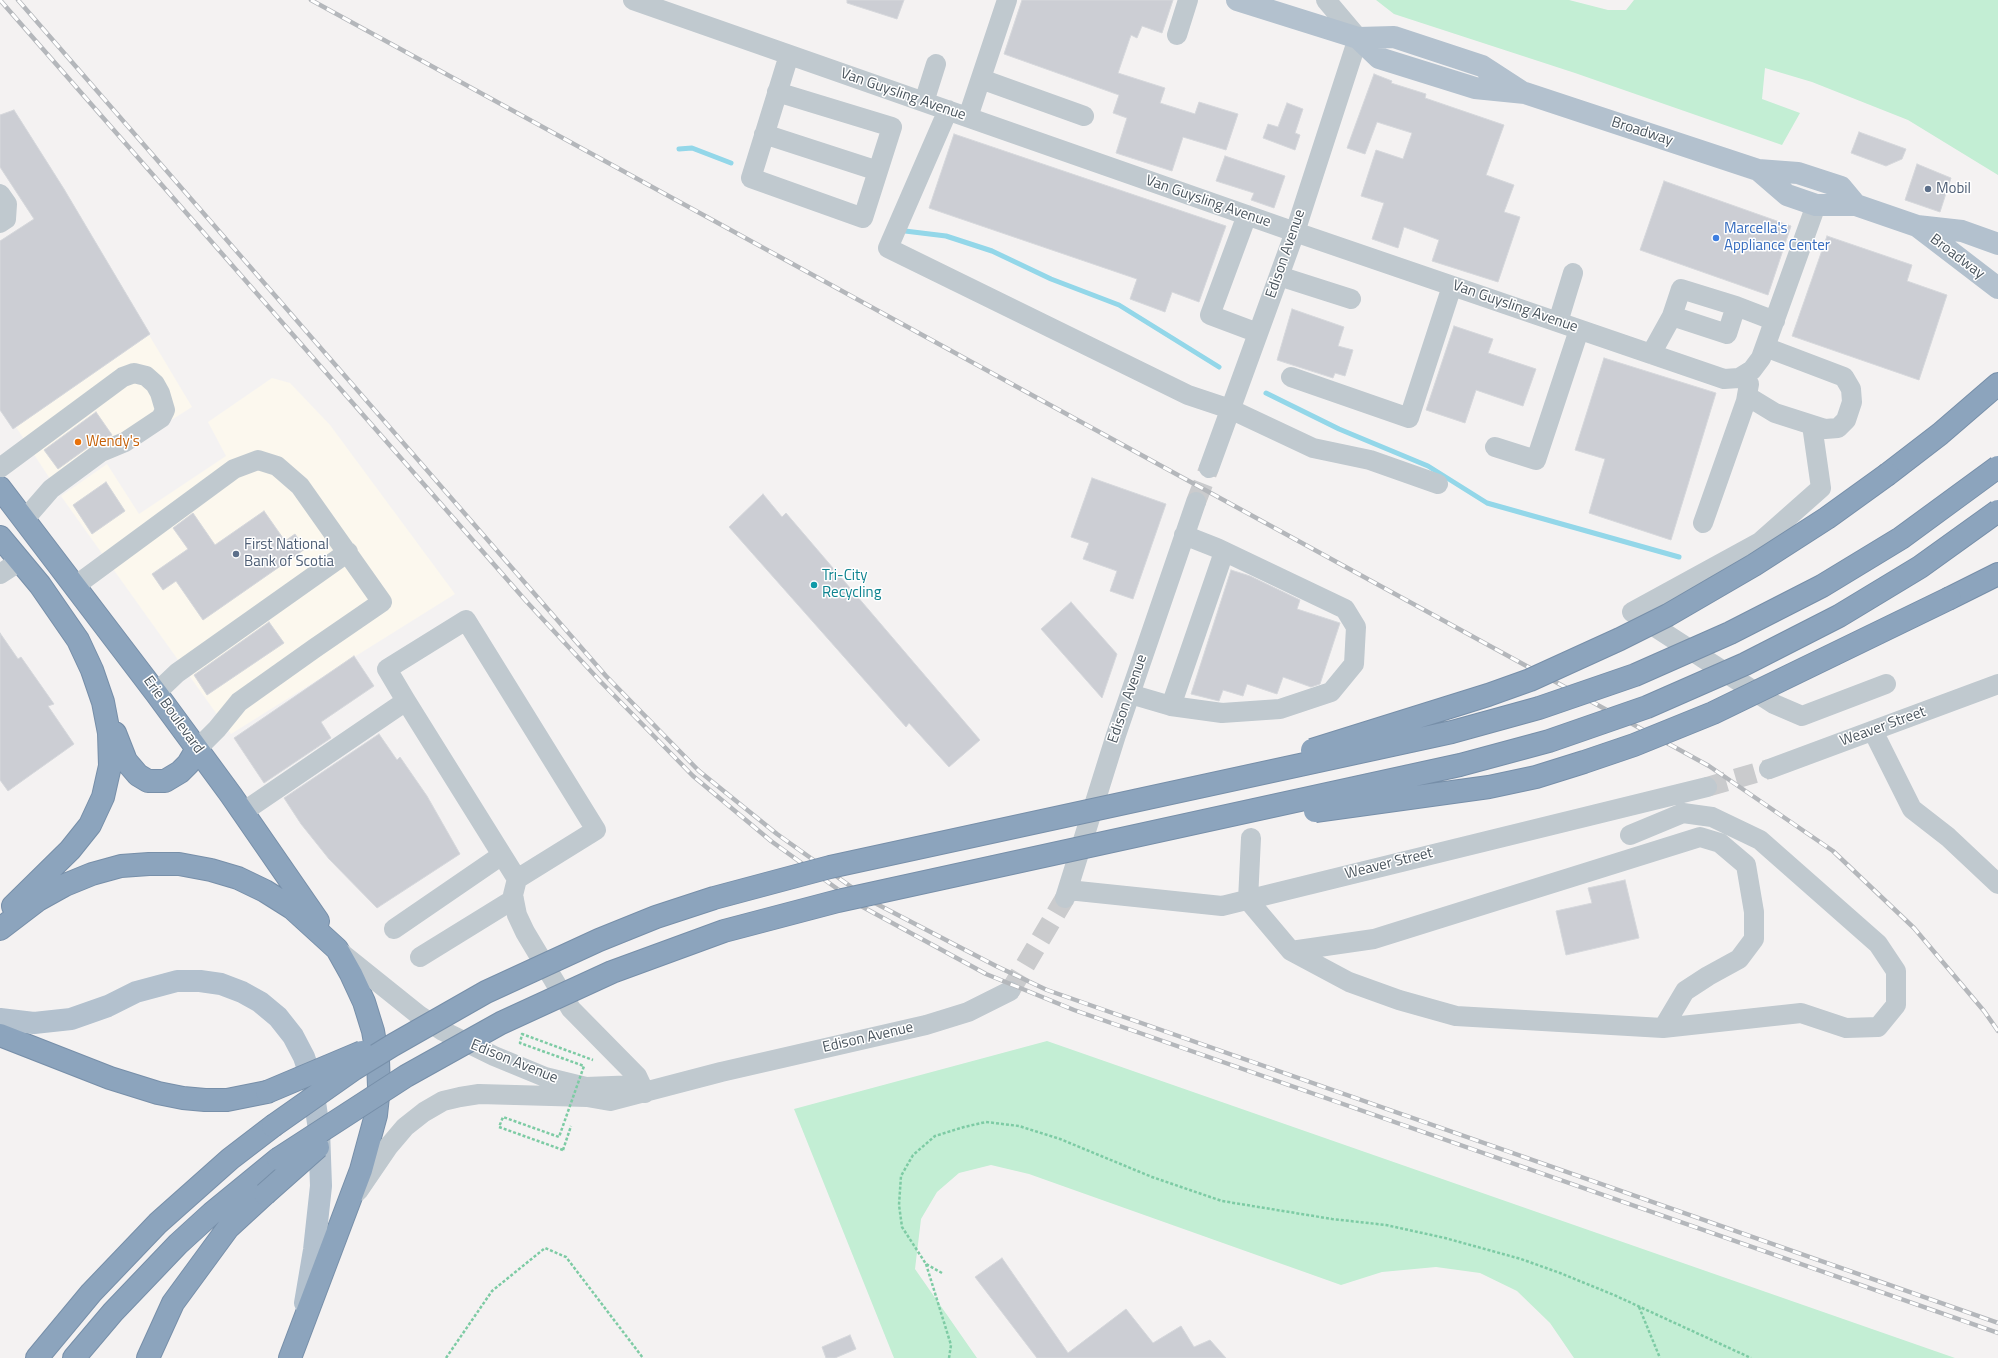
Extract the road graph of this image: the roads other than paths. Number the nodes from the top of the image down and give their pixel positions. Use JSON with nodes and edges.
{"nodes":[{"id":1,"x":633,"y":0,"type":"edge"},
{"id":2,"x":1007,"y":0,"type":"edge"},
{"id":3,"x":1188,"y":0,"type":"edge"},
{"id":4,"x":1237,"y":0,"type":"edge"},
{"id":5,"x":1326,"y":0,"type":"edge"},
{"id":6,"x":669,"y":6,"type":"edge"},
{"id":7,"x":1177,"y":35,"type":"dead end"},
{"id":8,"x":1358,"y":38,"type":"junction"},
{"id":9,"x":789,"y":55,"type":"junction"},
{"id":10,"x":936,"y":64,"type":"dead end"},
{"id":11,"x":980,"y":79,"type":"junction"},
{"id":12,"x":778,"y":92,"type":"junction"},
{"id":13,"x":924,"y":102,"type":"junction"},
{"id":14,"x":948,"y":110,"type":"junction"},
{"id":15,"x":1084,"y":116,"type":"dead end"},
{"id":16,"x":968,"y":118,"type":"junction"},
{"id":17,"x":764,"y":134,"type":"junction"},
{"id":18,"x":1758,"y":170,"type":"junction"},
{"id":19,"x":878,"y":171,"type":"junction"},
{"id":20,"x":0,"y":194,"type":"edge"},
{"id":21,"x":1816,"y":205,"type":"junction"},
{"id":22,"x":1856,"y":205,"type":"junction"},
{"id":23,"x":1247,"y":215,"type":"junction"},
{"id":24,"x":0,"y":223,"type":"edge"},
{"id":25,"x":1917,"y":226,"type":"junction"},
{"id":26,"x":1295,"y":232,"type":"junction"},
{"id":27,"x":1998,"y":244,"type":"edge"},
{"id":28,"x":1573,"y":273,"type":"dead end"},
{"id":29,"x":1279,"y":276,"type":"junction"},
{"id":30,"x":1452,"y":286,"type":"junction"},
{"id":31,"x":1998,"y":288,"type":"edge"},
{"id":32,"x":1351,"y":299,"type":"dead end"},
{"id":33,"x":1736,"y":306,"type":"junction"},
{"id":34,"x":1672,"y":316,"type":"junction"},
{"id":35,"x":1775,"y":321,"type":"junction"},
{"id":36,"x":1558,"y":322,"type":"junction"},
{"id":37,"x":1580,"y":330,"type":"junction"},
{"id":38,"x":1258,"y":333,"type":"junction"},
{"id":39,"x":1765,"y":347,"type":"junction"},
{"id":40,"x":1651,"y":354,"type":"junction"},
{"id":41,"x":1752,"y":370,"type":"junction"},
{"id":42,"x":1291,"y":377,"type":"dead end"},
{"id":43,"x":1998,"y":384,"type":"edge"},
{"id":44,"x":1747,"y":396,"type":"junction"},
{"id":45,"x":1230,"y":410,"type":"junction"},
{"id":46,"x":1812,"y":425,"type":"junction"},
{"id":47,"x":1495,"y":447,"type":"dead end"},
{"id":48,"x":1998,"y":467,"type":"edge"},
{"id":49,"x":0,"y":468,"type":"edge"},
{"id":50,"x":1209,"y":468,"type":"tunnel mouth"},
{"id":51,"x":1438,"y":484,"type":"dead end"},
{"id":52,"x":0,"y":488,"type":"edge"},
{"id":53,"x":1196,"y":502,"type":"tunnel mouth"},
{"id":54,"x":1998,"y":511,"type":"edge"},
{"id":55,"x":24,"y":520,"type":"junction"},
{"id":56,"x":1703,"y":523,"type":"dead end"},
{"id":57,"x":1184,"y":536,"type":"junction"},
{"id":58,"x":0,"y":537,"type":"edge"},
{"id":59,"x":348,"y":552,"type":"junction"},
{"id":60,"x":1224,"y":552,"type":"junction"},
{"id":61,"x":20,"y":561,"type":"junction"},
{"id":62,"x":0,"y":574,"type":"edge"},
{"id":63,"x":1998,"y":574,"type":"edge"},
{"id":64,"x":75,"y":586,"type":"junction"},
{"id":65,"x":1886,"y":684,"type":"dead end"},
{"id":66,"x":1998,"y":684,"type":"edge"},
{"id":67,"x":156,"y":692,"type":"junction"},
{"id":68,"x":1130,"y":694,"type":"junction"},
{"id":69,"x":406,"y":701,"type":"junction"},
{"id":70,"x":103,"y":702,"type":"junction"},
{"id":71,"x":1171,"y":706,"type":"junction"},
{"id":72,"x":1873,"y":731,"type":"junction"},
{"id":73,"x":197,"y":749,"type":"junction"},
{"id":74,"x":1769,"y":769,"type":"tunnel mouth"},
{"id":75,"x":1707,"y":787,"type":"tunnel mouth"},
{"id":76,"x":1160,"y":796,"type":"junction"},
{"id":77,"x":1621,"y":807,"type":"junction"},
{"id":78,"x":243,"y":812,"type":"junction"},
{"id":79,"x":1166,"y":830,"type":"junction"},
{"id":80,"x":1630,"y":835,"type":"junction"},
{"id":81,"x":1251,"y":838,"type":"dead end"},
{"id":82,"x":502,"y":855,"type":"junction"},
{"id":83,"x":1636,"y":857,"type":"junction"},
{"id":84,"x":517,"y":879,"type":"junction"},
{"id":85,"x":1998,"y":884,"type":"edge"},
{"id":86,"x":1067,"y":894,"type":"joint"},
{"id":87,"x":514,"y":899,"type":"junction"},
{"id":88,"x":1248,"y":900,"type":"junction"},
{"id":89,"x":0,"y":923,"type":"edge"},
{"id":90,"x":394,"y":929,"type":"dead end"},
{"id":91,"x":0,"y":930,"type":"edge"},
{"id":92,"x":337,"y":949,"type":"junction"},
{"id":93,"x":1291,"y":950,"type":"junction"},
{"id":94,"x":420,"y":957,"type":"dead end"},
{"id":95,"x":1010,"y":991,"type":"tunnel mouth"},
{"id":96,"x":9,"y":1021,"type":"edge"},
{"id":97,"x":433,"y":1021,"type":"junction"},
{"id":98,"x":1664,"y":1028,"type":"junction"},
{"id":99,"x":0,"y":1035,"type":"edge"},
{"id":100,"x":406,"y":1076,"type":"junction"},
{"id":101,"x":643,"y":1089,"type":"junction"},
{"id":102,"x":340,"y":1226,"type":"junction"},
{"id":103,"x":298,"y":1337,"type":"junction"},
{"id":104,"x":37,"y":1358,"type":"edge"},
{"id":105,"x":74,"y":1358,"type":"edge"},
{"id":106,"x":148,"y":1358,"type":"edge"},
{"id":107,"x":290,"y":1358,"type":"edge"}],
"edges":[{"from":1,"to":6,"type":"street","name":"Van Guysling Avenue"},
{"from":2,"to":11,"type":"street"},
{"from":3,"to":7,"type":"street"},
{"from":4,"to":8,"type":"main road","name":"Broadway"},
{"from":5,"to":8,"type":"street"},
{"from":6,"to":9,"type":"street","name":"Van Guysling Avenue"},
{"from":8,"to":18,"type":"main road","name":"Broadway"},
{"from":8,"to":26,"type":"street","name":"Edison Avenue"},
{"from":9,"to":12,"type":"street"},
{"from":9,"to":13,"type":"street","name":"Van Guysling Avenue"},
{"from":10,"to":13,"type":"street"},
{"from":11,"to":15,"type":"street"},
{"from":11,"to":16,"type":"street"},
{"from":12,"to":17,"type":"street"},
{"from":12,"to":19,"type":"street"},
{"from":13,"to":14,"type":"street","name":"Van Guysling Avenue"},
{"from":14,"to":16,"type":"street","name":"Van Guysling Avenue"},
{"from":14,"to":45,"type":"street"},
{"from":16,"to":23,"type":"street","name":"Van Guysling Avenue"},
{"from":17,"to":19,"type":"street"},
{"from":17,"to":19,"type":"street"},
{"from":18,"to":21,"type":"main road","name":"Broadway"},
{"from":18,"to":22,"type":"main road","name":"Broadway"},
{"from":20,"to":24,"type":"street"},
{"from":21,"to":22,"type":"main road","name":"Broadway"},
{"from":21,"to":35,"type":"street"},
{"from":22,"to":25,"type":"main road","name":"Broadway"},
{"from":23,"to":26,"type":"street","name":"Van Guysling Avenue"},
{"from":23,"to":38,"type":"street"},
{"from":25,"to":27,"type":"main road","name":"Broadway"},
{"from":25,"to":31,"type":"main road","name":"Broadway"},
{"from":26,"to":29,"type":"street","name":"Edison Avenue"},
{"from":26,"to":30,"type":"street","name":"Van Guysling Avenue"},
{"from":28,"to":36,"type":"street"},
{"from":29,"to":32,"type":"street"},
{"from":29,"to":38,"type":"street","name":"Edison Avenue"},
{"from":30,"to":36,"type":"street","name":"Van Guysling Avenue"},
{"from":30,"to":42,"type":"street"},
{"from":33,"to":34,"type":"street"},
{"from":33,"to":34,"type":"street"},
{"from":33,"to":35,"type":"street"},
{"from":34,"to":40,"type":"street"},
{"from":35,"to":39,"type":"street"},
{"from":36,"to":37,"type":"street","name":"Van Guysling Avenue"},
{"from":37,"to":40,"type":"street","name":"Van Guysling Avenue"},
{"from":37,"to":47,"type":"street"},
{"from":38,"to":45,"type":"street","name":"Edison Avenue"},
{"from":39,"to":41,"type":"street"},
{"from":39,"to":46,"type":"street"},
{"from":40,"to":41,"type":"street","name":"Van Guysling Avenue"},
{"from":41,"to":44,"type":"street"},
{"from":43,"to":76,"type":"highway","bridge":true},
{"from":44,"to":46,"type":"street"},
{"from":44,"to":56,"type":"street"},
{"from":45,"to":50,"type":"street","name":"Edison Avenue"},
{"from":45,"to":51,"type":"street"},
{"from":46,"to":65,"type":"street"},
{"from":48,"to":76,"type":"highway","bridge":true},
{"from":49,"to":55,"type":"street"},
{"from":52,"to":55,"type":"highway","name":"Erie Boulevard"},
{"from":53,"to":57,"type":"street","name":"Edison Avenue"},
{"from":54,"to":79,"type":"highway","bridge":true},
{"from":55,"to":64,"type":"highway","name":"Erie Boulevard"},
{"from":57,"to":60,"type":"street"},
{"from":57,"to":68,"type":"street","name":"Edison Avenue"},
{"from":58,"to":61,"type":"highway"},
{"from":59,"to":64,"type":"street"},
{"from":59,"to":67,"type":"street"},
{"from":59,"to":73,"type":"street"},
{"from":60,"to":71,"type":"street"},
{"from":60,"to":71,"type":"street"},
{"from":61,"to":62,"type":"street"},
{"from":61,"to":70,"type":"highway"},
{"from":63,"to":79,"type":"highway","bridge":true},
{"from":64,"to":67,"type":"highway","name":"Erie Boulevard"},
{"from":66,"to":72,"type":"street","name":"Weaver Street"},
{"from":67,"to":73,"type":"highway","name":"Erie Boulevard"},
{"from":68,"to":71,"type":"street"},
{"from":68,"to":86,"type":"street","name":"Edison Avenue"},
{"from":69,"to":78,"type":"street"},
{"from":69,"to":82,"type":"street"},
{"from":69,"to":84,"type":"street"},
{"from":70,"to":73,"type":"highway"},
{"from":70,"to":89,"type":"highway"},
{"from":72,"to":74,"type":"street","name":"Weaver Street"},
{"from":72,"to":85,"type":"street"},
{"from":73,"to":78,"type":"highway","name":"Erie Boulevard"},
{"from":75,"to":77,"type":"street","name":"Weaver Street"},
{"from":76,"to":97,"type":"highway","bridge":true},
{"from":77,"to":80,"type":"street"},
{"from":77,"to":88,"type":"street","name":"Weaver Street"},
{"from":78,"to":92,"type":"highway","name":"Erie Boulevard"},
{"from":79,"to":100,"type":"highway","bridge":true},
{"from":80,"to":83,"type":"street"},
{"from":80,"to":98,"type":"street"},
{"from":81,"to":88,"type":"street"},
{"from":82,"to":84,"type":"street"},
{"from":82,"to":90,"type":"street"},
{"from":83,"to":93,"type":"street"},
{"from":83,"to":98,"type":"street"},
{"from":84,"to":87,"type":"street"},
{"from":86,"to":88,"type":"street","name":"Weaver Street"},
{"from":87,"to":94,"type":"street"},
{"from":87,"to":101,"type":"street"},
{"from":88,"to":93,"type":"street"},
{"from":91,"to":92,"type":"highway"},
{"from":92,"to":101,"type":"street","name":"Edison Avenue"},
{"from":92,"to":102,"type":"highway"},
{"from":93,"to":98,"type":"street"},
{"from":95,"to":101,"type":"street","name":"Edison Avenue"},
{"from":96,"to":103,"type":"main road"},
{"from":97,"to":99,"type":"highway","bridge":true},
{"from":97,"to":104,"type":"highway","bridge":true},
{"from":100,"to":105,"type":"highway","bridge":true},
{"from":100,"to":106,"type":"highway","bridge":true},
{"from":101,"to":102,"type":"street","name":"Edison Avenue"},
{"from":102,"to":103,"type":"highway"},
{"from":103,"to":107,"type":"highway"}]}
